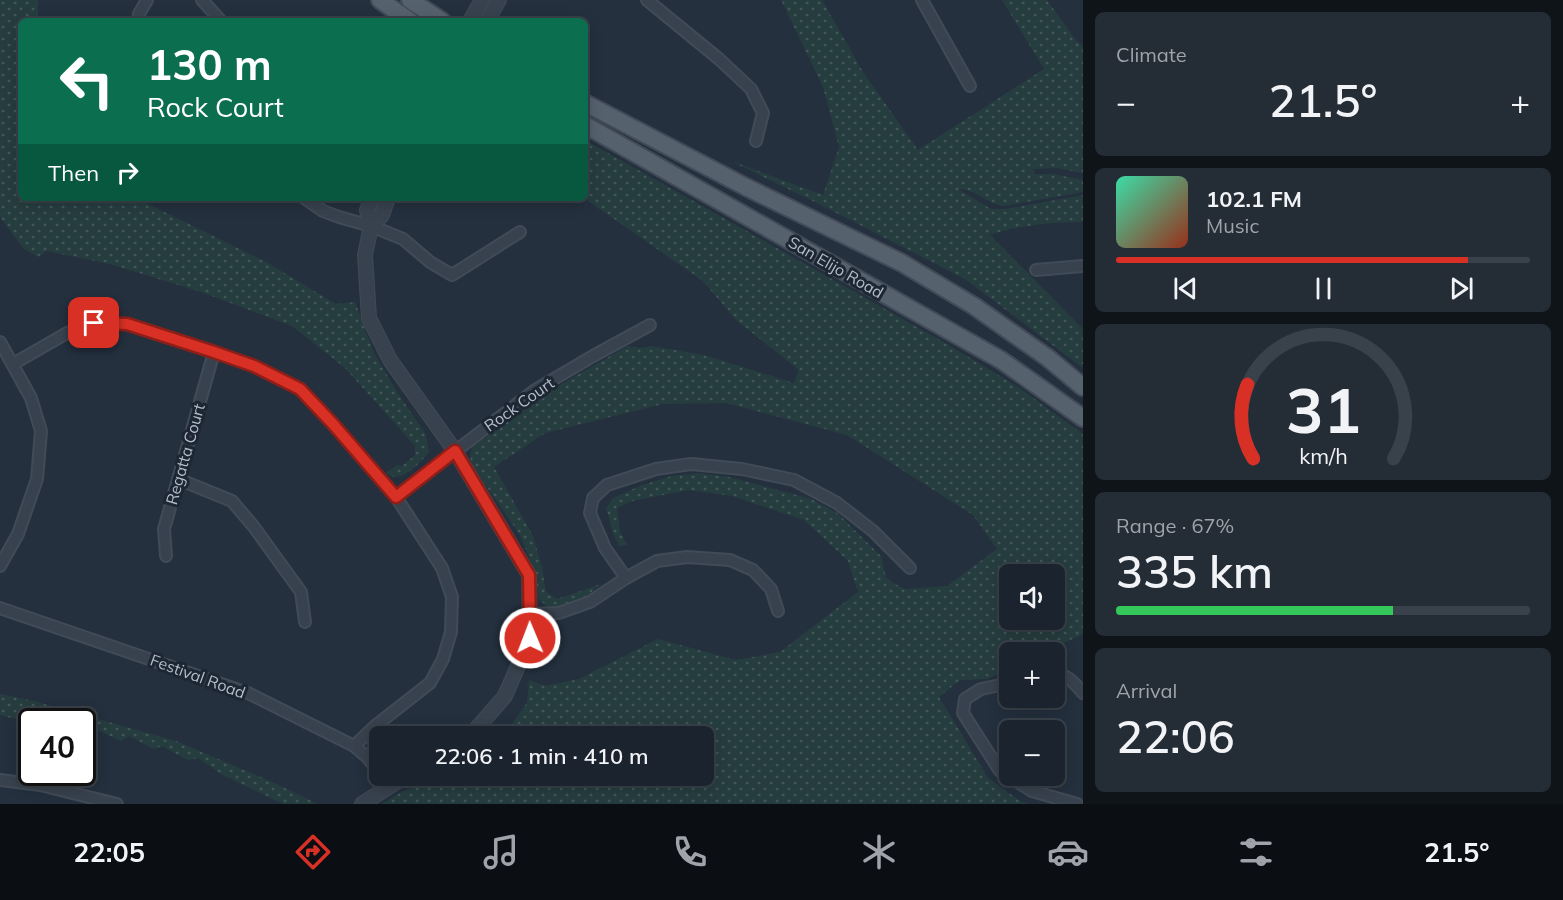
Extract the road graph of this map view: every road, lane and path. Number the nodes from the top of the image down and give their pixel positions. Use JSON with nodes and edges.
{"nodes":[{"id":1,"x":147,"y":0,"type":"edge"},
{"id":2,"x":202,"y":0,"type":"edge"},
{"id":3,"x":380,"y":0,"type":"edge"},
{"id":4,"x":410,"y":0,"type":"edge"},
{"id":5,"x":482,"y":0,"type":"edge"},
{"id":6,"x":499,"y":0,"type":"edge"},
{"id":7,"x":647,"y":0,"type":"edge"},
{"id":8,"x":922,"y":0,"type":"edge"},
{"id":9,"x":138,"y":18,"type":"edge"},
{"id":10,"x":219,"y":18,"type":"edge"},
{"id":11,"x":406,"y":18,"type":"edge"},
{"id":12,"x":437,"y":18,"type":"edge"},
{"id":13,"x":472,"y":18,"type":"edge"},
{"id":14,"x":489,"y":18,"type":"edge"},
{"id":15,"x":970,"y":86,"type":"dead end"},
{"id":16,"x":588,"y":105,"type":"edge"},
{"id":17,"x":588,"y":126,"type":"edge"},
{"id":18,"x":756,"y":141,"type":"dead end"},
{"id":19,"x":309,"y":201,"type":"edge"},
{"id":20,"x":371,"y":201,"type":"edge"},
{"id":21,"x":387,"y":201,"type":"edge"},
{"id":22,"x":371,"y":226,"type":"junction"},
{"id":23,"x":520,"y":232,"type":"dead end"},
{"id":24,"x":1083,"y":266,"type":"edge"},
{"id":25,"x":1036,"y":270,"type":"dead end"},
{"id":26,"x":650,"y":325,"type":"dead end"},
{"id":27,"x":0,"y":342,"type":"edge"},
{"id":28,"x":214,"y":352,"type":"junction"},
{"id":29,"x":13,"y":364,"type":"junction"},
{"id":30,"x":1083,"y":387,"type":"edge"},
{"id":31,"x":1083,"y":418,"type":"edge"},
{"id":32,"x":455,"y":451,"type":"junction"},
{"id":33,"x":178,"y":479,"type":"junction"},
{"id":34,"x":396,"y":497,"type":"junction"},
{"id":35,"x":166,"y":556,"type":"dead end"},
{"id":36,"x":0,"y":566,"type":"edge"},
{"id":37,"x":910,"y":568,"type":"dead end"},
{"id":38,"x":626,"y":578,"type":"junction"},
{"id":39,"x":0,"y":608,"type":"edge"},
{"id":40,"x":778,"y":612,"type":"dead end"},
{"id":41,"x":530,"y":614,"type":"junction"},
{"id":42,"x":304,"y":622,"type":"dead end"},
{"id":43,"x":1065,"y":677,"type":"edge"},
{"id":44,"x":999,"y":685,"type":"edge"},
{"id":45,"x":1083,"y":693,"type":"edge"},
{"id":46,"x":479,"y":726,"type":"edge"},
{"id":47,"x":354,"y":746,"type":"junction"},
{"id":48,"x":369,"y":760,"type":"edge"},
{"id":49,"x":0,"y":780,"type":"edge"},
{"id":50,"x":376,"y":786,"type":"edge"},
{"id":51,"x":117,"y":804,"type":"edge"},
{"id":52,"x":362,"y":804,"type":"edge"},
{"id":53,"x":1077,"y":804,"type":"edge"}],
"edges":[{"from":1,"to":9,"type":"street"},
{"from":2,"to":10,"type":"street"},
{"from":3,"to":11,"type":"main road"},
{"from":4,"to":12,"type":"main road"},
{"from":5,"to":13,"type":"street"},
{"from":6,"to":14,"type":"street"},
{"from":7,"to":18,"type":"street"},
{"from":8,"to":15,"type":"street"},
{"from":16,"to":30,"type":"main road","name":"San Elijo Road"},
{"from":17,"to":31,"type":"main road","name":"San Elijo Road"},
{"from":19,"to":22,"type":"street"},
{"from":20,"to":22,"type":"street"},
{"from":21,"to":22,"type":"street"},
{"from":22,"to":23,"type":"street"},
{"from":22,"to":32,"type":"street"},
{"from":24,"to":25,"type":"street"},
{"from":26,"to":32,"type":"street","name":"Rock Court"},
{"from":27,"to":29,"type":"street"},
{"from":28,"to":29,"type":"street"},
{"from":28,"to":33,"type":"street","name":"Regatta Court"},
{"from":28,"to":34,"type":"street"},
{"from":29,"to":36,"type":"street"},
{"from":32,"to":34,"type":"street","name":"Rock Court"},
{"from":32,"to":41,"type":"street"},
{"from":33,"to":35,"type":"street","name":"Regatta Court"},
{"from":33,"to":42,"type":"street"},
{"from":34,"to":47,"type":"street"},
{"from":37,"to":38,"type":"street"},
{"from":38,"to":40,"type":"street"},
{"from":38,"to":41,"type":"street"},
{"from":39,"to":47,"type":"street","name":"Festival Road"},
{"from":41,"to":46,"type":"street"},
{"from":43,"to":45,"type":"street"},
{"from":44,"to":53,"type":"street"},
{"from":47,"to":48,"type":"street","name":"Festival Road"},
{"from":49,"to":51,"type":"street"},
{"from":50,"to":52,"type":"street"}]}
